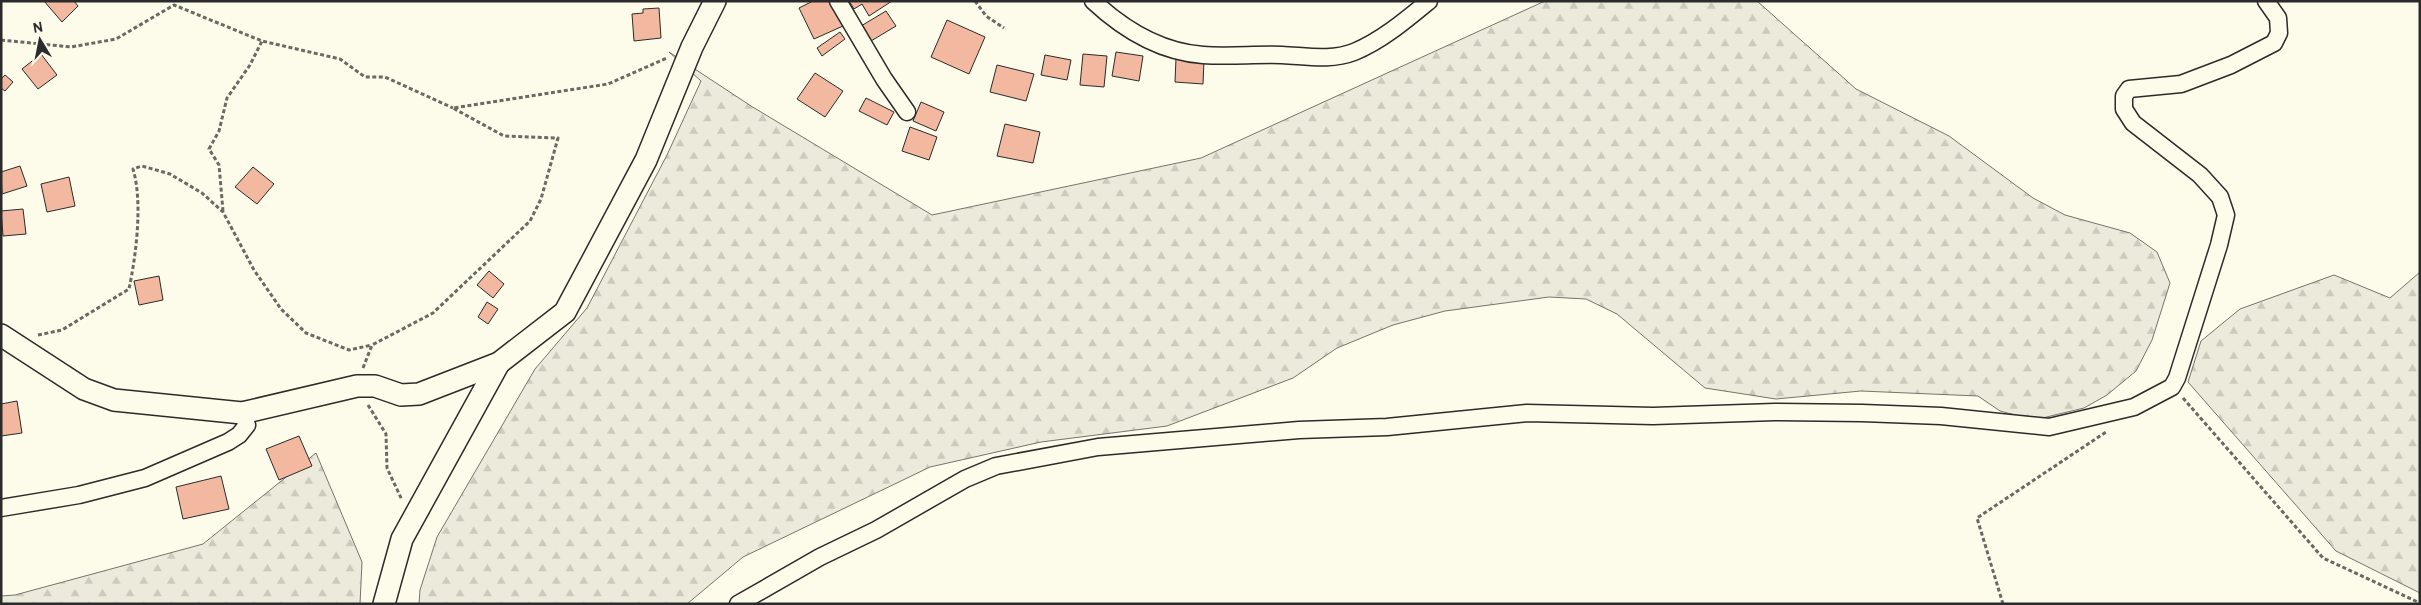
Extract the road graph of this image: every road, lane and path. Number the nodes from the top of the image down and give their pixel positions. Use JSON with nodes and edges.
{"nodes":[{"id":1,"x":714,"y":1,"type":"edge"},
{"id":2,"x":838,"y":1,"type":"edge"},
{"id":3,"x":975,"y":1,"type":"edge"},
{"id":4,"x":1093,"y":1,"type":"edge"},
{"id":5,"x":1429,"y":1,"type":"edge"},
{"id":6,"x":2266,"y":1,"type":"edge"},
{"id":7,"x":1004,"y":28,"type":"dead end"},
{"id":8,"x":1,"y":40,"type":"edge"},
{"id":9,"x":262,"y":41,"type":"junction"},
{"id":10,"x":692,"y":48,"type":"junction"},
{"id":11,"x":453,"y":108,"type":"junction"},
{"id":12,"x":907,"y":112,"type":"dead end"},
{"id":13,"x":223,"y":212,"type":"junction"},
{"id":14,"x":6,"y":338,"type":"edge"},
{"id":15,"x":372,"y":345,"type":"junction"},
{"id":16,"x":499,"y":363,"type":"junction"},
{"id":17,"x":357,"y":386,"type":"junction"},
{"id":18,"x":2172,"y":386,"type":"junction"},
{"id":19,"x":242,"y":413,"type":"junction"},
{"id":20,"x":2108,"y":431,"type":"dead end"},
{"id":21,"x":404,"y":504,"type":"dead end"},
{"id":22,"x":1,"y":508,"type":"edge"},
{"id":23,"x":2420,"y":603,"type":"edge"},
{"id":24,"x":384,"y":604,"type":"edge"},
{"id":25,"x":738,"y":604,"type":"edge"},
{"id":26,"x":2003,"y":604,"type":"edge"}],
"edges":[{"from":1,"to":10,"type":"street"},
{"from":2,"to":12,"type":"street"},
{"from":3,"to":7,"type":"path"},
{"from":4,"to":5,"type":"street"},
{"from":6,"to":18,"type":"street"},
{"from":8,"to":9,"type":"path"},
{"from":9,"to":11,"type":"path"},
{"from":9,"to":13,"type":"path"},
{"from":10,"to":11,"type":"path"},
{"from":10,"to":16,"type":"street"},
{"from":11,"to":15,"type":"path"},
{"from":13,"to":14,"type":"path"},
{"from":13,"to":15,"type":"path"},
{"from":14,"to":19,"type":"street"},
{"from":15,"to":17,"type":"path"},
{"from":16,"to":17,"type":"street"},
{"from":16,"to":24,"type":"street"},
{"from":17,"to":19,"type":"street"},
{"from":17,"to":21,"type":"path"},
{"from":18,"to":23,"type":"path"},
{"from":18,"to":25,"type":"street"},
{"from":19,"to":22,"type":"street"},
{"from":20,"to":26,"type":"path"}]}
